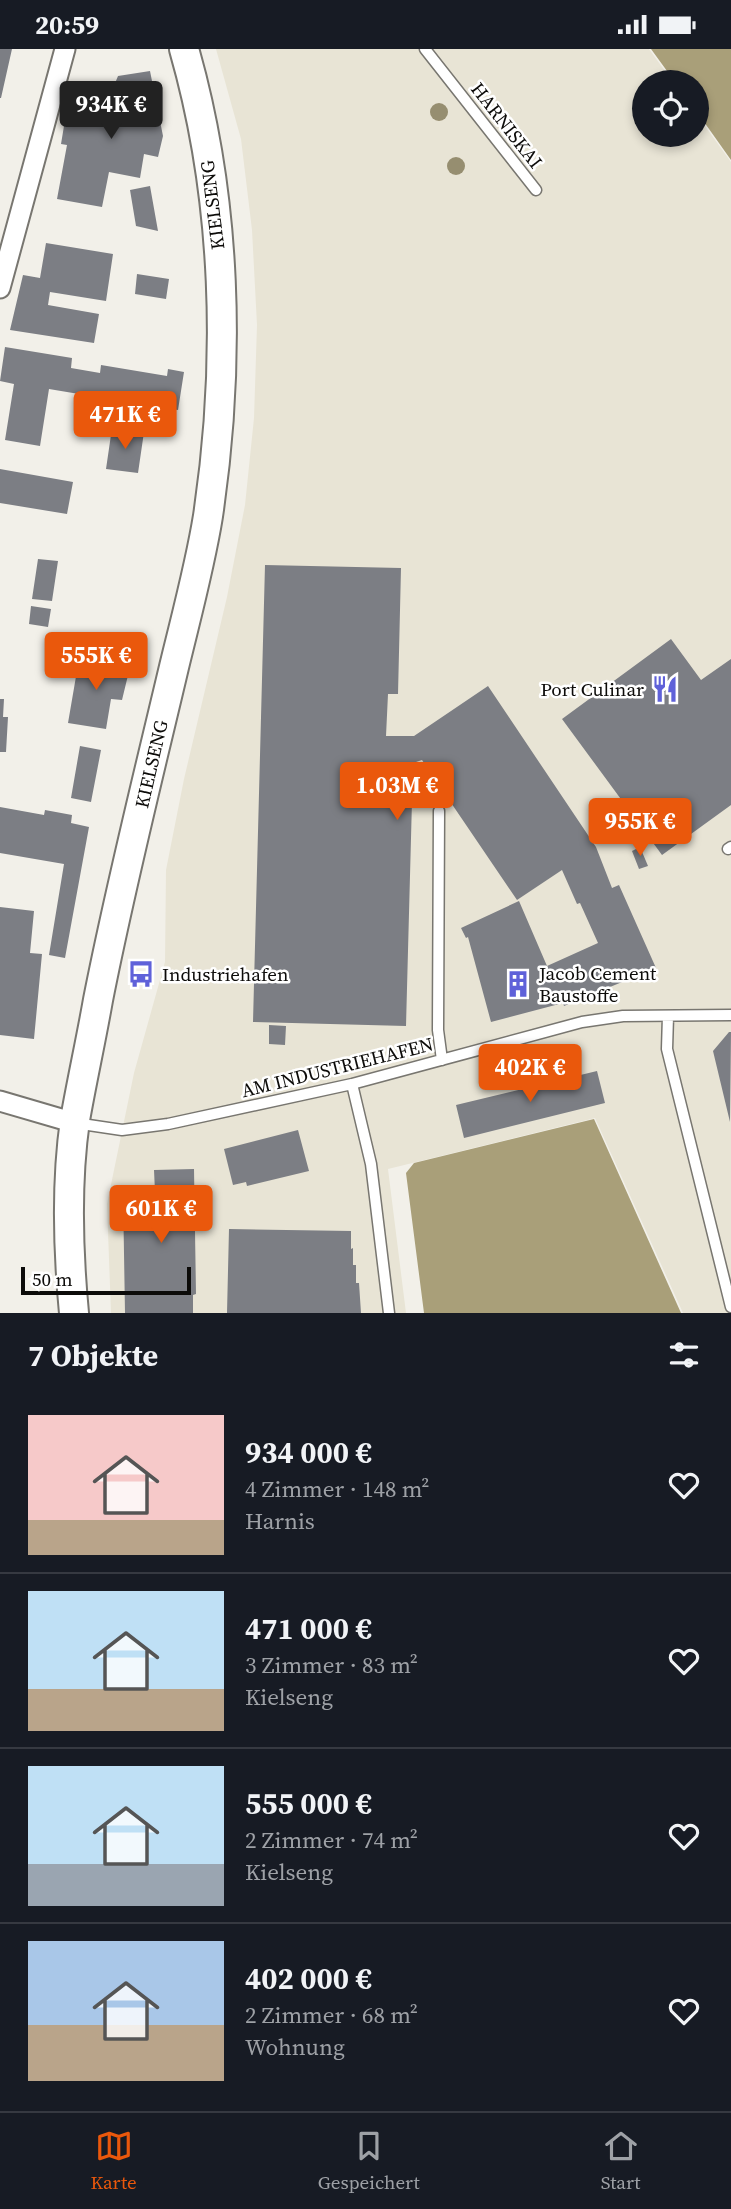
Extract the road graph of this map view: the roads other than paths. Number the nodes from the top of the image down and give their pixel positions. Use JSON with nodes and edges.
{"nodes":[{"id":1,"x":65,"y":49,"type":"edge"},
{"id":2,"x":184,"y":49,"type":"edge"},
{"id":3,"x":425,"y":49,"type":"edge"},
{"id":4,"x":536,"y":190,"type":"dead end"},
{"id":5,"x":0,"y":288,"type":"edge"},
{"id":6,"x":439,"y":811,"type":"dead end"},
{"id":7,"x":731,"y":1015,"type":"edge"},
{"id":8,"x":668,"y":1016,"type":"junction"},
{"id":9,"x":442,"y":1060,"type":"junction"},
{"id":10,"x":352,"y":1084,"type":"junction"},
{"id":11,"x":0,"y":1101,"type":"edge"},
{"id":12,"x":75,"y":1123,"type":"junction"},
{"id":13,"x":731,"y":1307,"type":"edge"},
{"id":14,"x":74,"y":1313,"type":"edge"},
{"id":15,"x":389,"y":1313,"type":"edge"}],
"edges":[{"from":1,"to":5,"type":"street"},
{"from":2,"to":12,"type":"street","name":"KIELSENG"},
{"from":3,"to":4,"type":"lane","name":"HARNISKAI"},
{"from":6,"to":9,"type":"lane"},
{"from":7,"to":8,"type":"lane","name":"AM INDUSTRIEHAFEN"},
{"from":8,"to":9,"type":"lane","name":"AM INDUSTRIEHAFEN"},
{"from":8,"to":13,"type":"lane"},
{"from":9,"to":10,"type":"lane","name":"AM INDUSTRIEHAFEN"},
{"from":10,"to":12,"type":"lane","name":"AM INDUSTRIEHAFEN"},
{"from":10,"to":15,"type":"lane"},
{"from":11,"to":12,"type":"street"},
{"from":12,"to":14,"type":"street","name":"KIELSENG"}]}
